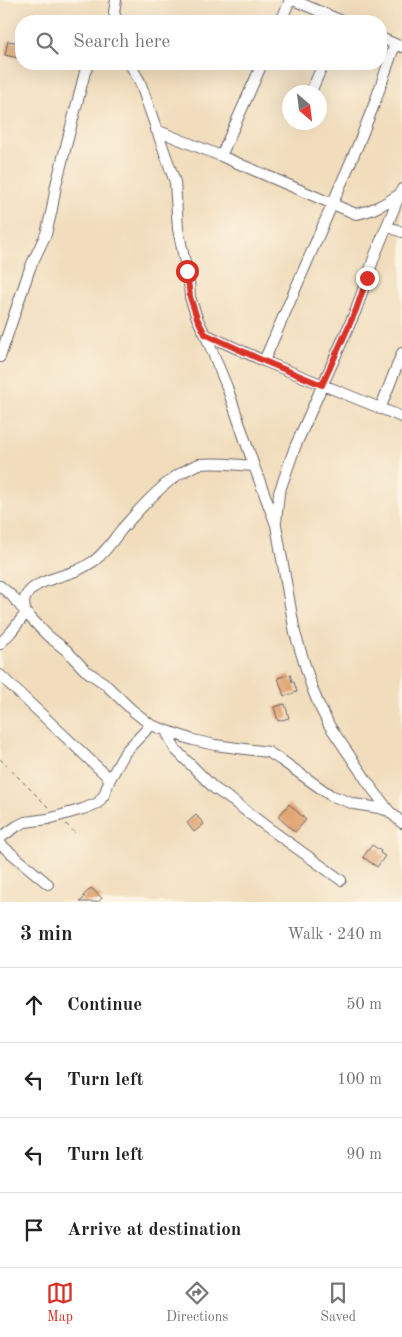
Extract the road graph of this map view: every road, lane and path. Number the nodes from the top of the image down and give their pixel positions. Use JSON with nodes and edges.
{"nodes":[{"id":1,"x":116,"y":0,"type":"edge"},
{"id":2,"x":291,"y":0,"type":"edge"},
{"id":3,"x":114,"y":15,"type":"edge"},
{"id":4,"x":284,"y":15,"type":"edge"},
{"id":5,"x":327,"y":15,"type":"edge"},
{"id":6,"x":387,"y":40,"type":"edge"},
{"id":7,"x":399,"y":45,"type":"edge"},
{"id":8,"x":86,"y":70,"type":"edge"},
{"id":9,"x":133,"y":70,"type":"edge"},
{"id":10,"x":259,"y":70,"type":"edge"},
{"id":11,"x":320,"y":70,"type":"edge"},
{"id":12,"x":314,"y":85,"type":"edge"},
{"id":13,"x":156,"y":130,"type":"junction"},
{"id":14,"x":221,"y":156,"type":"junction"},
{"id":15,"x":401,"y":192,"type":"edge"},
{"id":16,"x":332,"y":204,"type":"junction"},
{"id":17,"x":387,"y":226,"type":"junction"},
{"id":18,"x":402,"y":232,"type":"edge"},
{"id":19,"x":205,"y":334,"type":"junction"},
{"id":20,"x":402,"y":353,"type":"edge"},
{"id":21,"x":0,"y":357,"type":"edge"},
{"id":22,"x":264,"y":361,"type":"junction"},
{"id":23,"x":322,"y":385,"type":"junction"},
{"id":24,"x":380,"y":409,"type":"junction"},
{"id":25,"x":402,"y":417,"type":"edge"},
{"id":26,"x":254,"y":466,"type":"junction"},
{"id":27,"x":276,"y":525,"type":"junction"},
{"id":28,"x":0,"y":586,"type":"edge"},
{"id":29,"x":26,"y":613,"type":"junction"},
{"id":30,"x":0,"y":644,"type":"edge"},
{"id":31,"x":0,"y":675,"type":"edge"},
{"id":32,"x":151,"y":725,"type":"junction"},
{"id":33,"x":166,"y":731,"type":"junction"},
{"id":34,"x":0,"y":759,"type":"edge"},
{"id":35,"x":110,"y":779,"type":"junction"},
{"id":36,"x":389,"y":811,"type":"junction"},
{"id":37,"x":58,"y":816,"type":"junction"},
{"id":38,"x":402,"y":823,"type":"edge"},
{"id":39,"x":77,"y":834,"type":"dead end"},
{"id":40,"x":0,"y":838,"type":"edge"},
{"id":41,"x":0,"y":845,"type":"edge"},
{"id":42,"x":341,"y":880,"type":"dead end"},
{"id":43,"x":48,"y":884,"type":"dead end"}],
"edges":[{"from":1,"to":3,"type":"street"},
{"from":2,"to":4,"type":"street"},
{"from":2,"to":5,"type":"street"},
{"from":6,"to":7,"type":"street"},
{"from":7,"to":16,"type":"street"},
{"from":8,"to":21,"type":"street"},
{"from":9,"to":13,"type":"street"},
{"from":10,"to":14,"type":"street"},
{"from":11,"to":12,"type":"street"},
{"from":13,"to":14,"type":"street"},
{"from":13,"to":19,"type":"street"},
{"from":14,"to":16,"type":"street"},
{"from":15,"to":16,"type":"street"},
{"from":15,"to":17,"type":"street"},
{"from":16,"to":22,"type":"street"},
{"from":17,"to":18,"type":"street"},
{"from":17,"to":23,"type":"street"},
{"from":19,"to":22,"type":"street"},
{"from":19,"to":26,"type":"street"},
{"from":20,"to":24,"type":"street"},
{"from":22,"to":23,"type":"street"},
{"from":23,"to":24,"type":"street"},
{"from":23,"to":27,"type":"street"},
{"from":24,"to":25,"type":"street"},
{"from":26,"to":27,"type":"street"},
{"from":26,"to":29,"type":"street"},
{"from":27,"to":36,"type":"street"},
{"from":28,"to":29,"type":"street"},
{"from":29,"to":30,"type":"street"},
{"from":29,"to":32,"type":"street"},
{"from":31,"to":35,"type":"street"},
{"from":32,"to":33,"type":"street"},
{"from":32,"to":35,"type":"street"},
{"from":33,"to":36,"type":"street"},
{"from":33,"to":42,"type":"street"},
{"from":34,"to":37,"type":"path"},
{"from":35,"to":37,"type":"street"},
{"from":36,"to":38,"type":"street"},
{"from":37,"to":39,"type":"path"},
{"from":37,"to":40,"type":"street"},
{"from":41,"to":43,"type":"street"}]}
